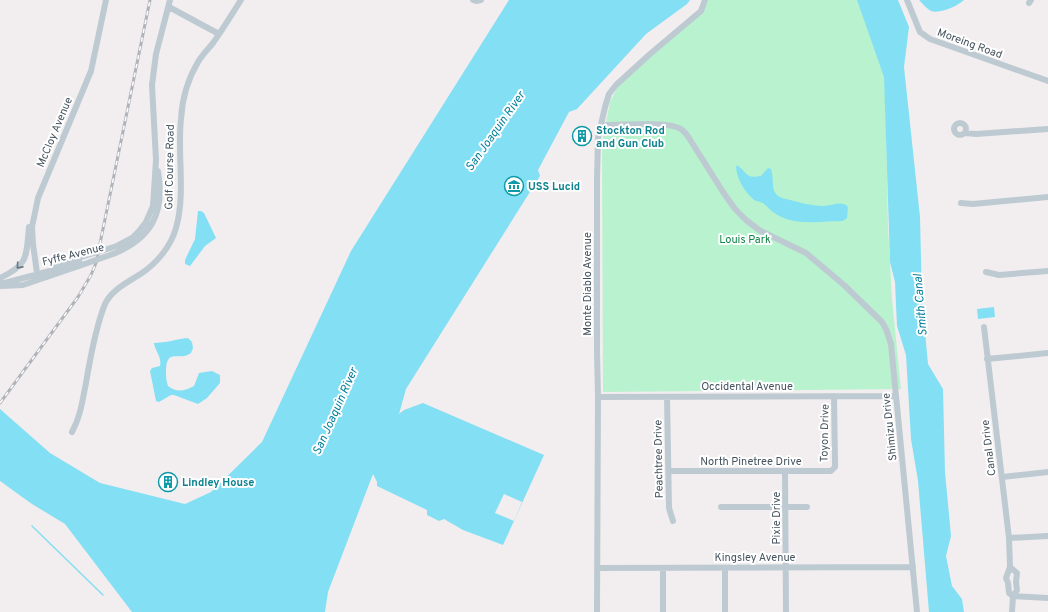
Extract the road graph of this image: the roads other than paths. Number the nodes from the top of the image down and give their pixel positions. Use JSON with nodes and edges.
{"nodes":[{"id":1,"x":106,"y":0,"type":"edge"},
{"id":2,"x":170,"y":0,"type":"edge"},
{"id":3,"x":241,"y":0,"type":"edge"},
{"id":4,"x":473,"y":0,"type":"edge"},
{"id":5,"x":481,"y":0,"type":"edge"},
{"id":6,"x":705,"y":0,"type":"edge"},
{"id":7,"x":907,"y":0,"type":"edge"},
{"id":8,"x":169,"y":7,"type":"junction"},
{"id":9,"x":219,"y":34,"type":"junction"},
{"id":10,"x":1048,"y":81,"type":"edge"},
{"id":11,"x":601,"y":125,"type":"junction"},
{"id":12,"x":1048,"y":129,"type":"edge"},
{"id":13,"x":965,"y":132,"type":"dead end"},
{"id":14,"x":46,"y":177,"type":"junction"},
{"id":15,"x":1048,"y":197,"type":"edge"},
{"id":16,"x":961,"y":203,"type":"dead end"},
{"id":17,"x":115,"y":251,"type":"junction"},
{"id":18,"x":80,"y":262,"type":"junction"},
{"id":19,"x":1048,"y":271,"type":"edge"},
{"id":20,"x":986,"y":272,"type":"dead end"},
{"id":21,"x":37,"y":273,"type":"junction"},
{"id":22,"x":0,"y":278,"type":"edge"},
{"id":23,"x":0,"y":285,"type":"edge"},
{"id":24,"x":984,"y":327,"type":"dead end"},
{"id":25,"x":1048,"y":353,"type":"edge"},
{"id":26,"x":987,"y":359,"type":"junction"},
{"id":27,"x":834,"y":396,"type":"junction"},
{"id":28,"x":896,"y":396,"type":"junction"},
{"id":29,"x":598,"y":397,"type":"junction"},
{"id":30,"x":667,"y":397,"type":"junction"},
{"id":31,"x":72,"y":432,"type":"dead end"},
{"id":32,"x":832,"y":470,"type":"joint"},
{"id":33,"x":669,"y":471,"type":"junction"},
{"id":34,"x":785,"y":471,"type":"junction"},
{"id":35,"x":1048,"y":472,"type":"edge"},
{"id":36,"x":1002,"y":477,"type":"junction"},
{"id":37,"x":721,"y":507,"type":"dead end"},
{"id":38,"x":786,"y":507,"type":"junction"},
{"id":39,"x":808,"y":507,"type":"dead end"},
{"id":40,"x":673,"y":521,"type":"dead end"},
{"id":41,"x":1048,"y":536,"type":"edge"},
{"id":42,"x":1009,"y":538,"type":"junction"},
{"id":43,"x":786,"y":567,"type":"junction"},
{"id":44,"x":912,"y":567,"type":"junction"},
{"id":45,"x":1010,"y":567,"type":"junction"},
{"id":46,"x":597,"y":568,"type":"junction"},
{"id":47,"x":663,"y":568,"type":"junction"},
{"id":48,"x":725,"y":568,"type":"junction"},
{"id":49,"x":1016,"y":582,"type":"junction"},
{"id":50,"x":1008,"y":583,"type":"junction"},
{"id":51,"x":1013,"y":596,"type":"junction"},
{"id":52,"x":1048,"y":598,"type":"edge"},
{"id":53,"x":597,"y":612,"type":"edge"},
{"id":54,"x":663,"y":612,"type":"edge"},
{"id":55,"x":725,"y":612,"type":"edge"},
{"id":56,"x":786,"y":612,"type":"edge"},
{"id":57,"x":917,"y":612,"type":"edge"},
{"id":58,"x":1012,"y":612,"type":"edge"}],
"edges":[{"from":1,"to":14,"type":"street","name":"McCloy Avenue"},
{"from":2,"to":8,"type":"street","name":"Fyffe Avenue"},
{"from":3,"to":9,"type":"street","name":"Golf Course Road"},
{"from":4,"to":5,"type":"street"},
{"from":6,"to":11,"type":"street","name":"Monte Diablo Avenue"},
{"from":7,"to":10,"type":"street","name":"Moreing Road"},
{"from":8,"to":9,"type":"street"},
{"from":8,"to":17,"type":"street","name":"Fyffe Avenue"},
{"from":9,"to":31,"type":"street","name":"Golf Course Road"},
{"from":11,"to":28,"type":"street","name":"Shimizu Drive"},
{"from":11,"to":29,"type":"street","name":"Monte Diablo Avenue"},
{"from":12,"to":13,"type":"street"},
{"from":14,"to":21,"type":"street","name":"McCloy Avenue"},
{"from":14,"to":22,"type":"street","one_way":true},
{"from":15,"to":16,"type":"street"},
{"from":17,"to":18,"type":"street","name":"Fyffe Avenue","bridge":true},
{"from":17,"to":18,"type":"street","bridge":true},
{"from":18,"to":21,"type":"street","name":"Fyffe Avenue"},
{"from":18,"to":23,"type":"street"},
{"from":19,"to":20,"type":"street"},
{"from":21,"to":23,"type":"street","name":"Fyffe Avenue"},
{"from":24,"to":26,"type":"street","name":"Canal Drive"},
{"from":25,"to":26,"type":"street"},
{"from":26,"to":36,"type":"street","name":"Canal Drive"},
{"from":27,"to":28,"type":"street","name":"Occidental Avenue"},
{"from":27,"to":30,"type":"street","name":"Occidental Avenue"},
{"from":27,"to":32,"type":"street","name":"Toyon Drive"},
{"from":28,"to":44,"type":"street","name":"Shimizu Drive"},
{"from":29,"to":30,"type":"street","name":"Occidental Avenue"},
{"from":29,"to":46,"type":"street","name":"Monte Diablo Avenue"},
{"from":30,"to":33,"type":"street","name":"Peachtree Drive"},
{"from":32,"to":34,"type":"street","name":"North Pinetree Drive"},
{"from":33,"to":34,"type":"street","name":"North Pinetree Drive"},
{"from":33,"to":40,"type":"street","name":"Peachtree Drive"},
{"from":34,"to":38,"type":"street","name":"Pixie Drive"},
{"from":35,"to":36,"type":"street"},
{"from":36,"to":42,"type":"street","name":"Canal Drive"},
{"from":37,"to":38,"type":"street"},
{"from":38,"to":39,"type":"street"},
{"from":38,"to":43,"type":"street","name":"Pixie Drive"},
{"from":41,"to":42,"type":"street"},
{"from":42,"to":45,"type":"street","name":"Canal Drive"},
{"from":43,"to":44,"type":"street","name":"Kingsley Avenue"},
{"from":43,"to":48,"type":"street","name":"Kingsley Avenue"},
{"from":43,"to":56,"type":"street","name":"Pixie Drive"},
{"from":44,"to":57,"type":"street","name":"Shimizu Drive"},
{"from":45,"to":49,"type":"street","name":"Canal Drive"},
{"from":45,"to":50,"type":"street","name":"Canal Drive"},
{"from":46,"to":47,"type":"street","name":"Kingsley Avenue"},
{"from":46,"to":53,"type":"street","name":"Monte Diablo Avenue"},
{"from":47,"to":48,"type":"street","name":"Kingsley Avenue"},
{"from":47,"to":54,"type":"street"},
{"from":48,"to":55,"type":"street"},
{"from":49,"to":50,"type":"street"},
{"from":49,"to":51,"type":"street","name":"Canal Drive"},
{"from":50,"to":51,"type":"street","name":"Canal Drive"},
{"from":51,"to":52,"type":"street"},
{"from":51,"to":58,"type":"street","name":"Canal Drive"}]}
